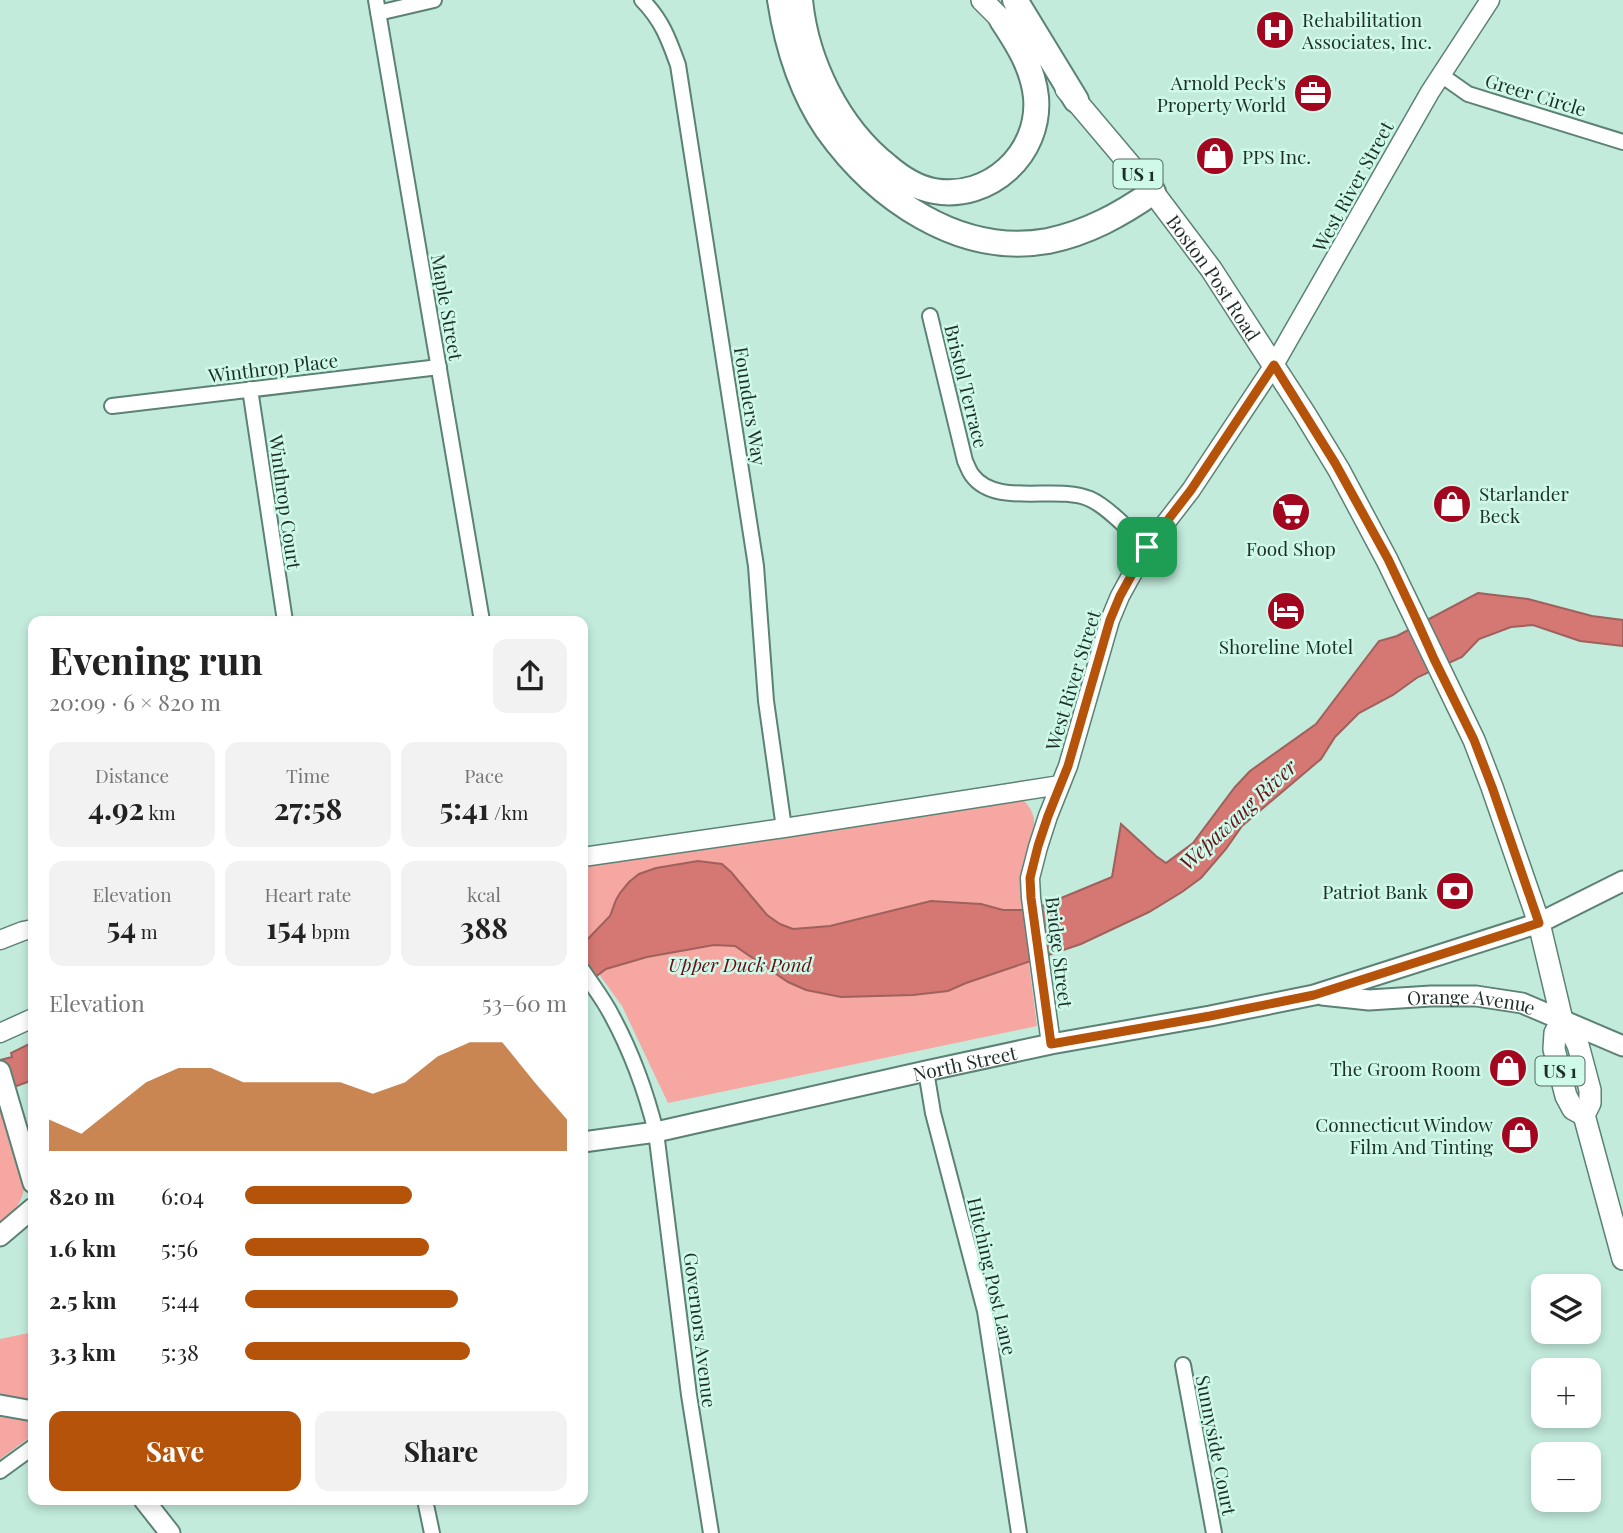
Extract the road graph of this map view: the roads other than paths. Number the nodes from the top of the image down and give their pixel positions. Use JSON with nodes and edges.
{"nodes":[{"id":1,"x":434,"y":0,"type":"edge"},
{"id":2,"x":642,"y":0,"type":"edge"},
{"id":3,"x":780,"y":0,"type":"edge"},
{"id":4,"x":800,"y":0,"type":"edge"},
{"id":5,"x":982,"y":0,"type":"edge"},
{"id":6,"x":1490,"y":0,"type":"edge"},
{"id":7,"x":377,"y":6,"type":"edge"},
{"id":8,"x":1008,"y":10,"type":"edge"},
{"id":9,"x":1441,"y":75,"type":"junction"},
{"id":10,"x":1076,"y":100,"type":"joint"},
{"id":11,"x":1623,"y":142,"type":"edge"},
{"id":12,"x":1153,"y":192,"type":"junction"},
{"id":13,"x":930,"y":316,"type":"dead end"},
{"id":14,"x":1274,"y":365,"type":"junction"},
{"id":15,"x":439,"y":367,"type":"junction"},
{"id":16,"x":250,"y":389,"type":"junction"},
{"id":17,"x":112,"y":406,"type":"dead end"},
{"id":18,"x":1147,"y":547,"type":"junction"},
{"id":19,"x":284,"y":616,"type":"edge"},
{"id":20,"x":481,"y":616,"type":"edge"},
{"id":21,"x":1060,"y":785,"type":"junction"},
{"id":22,"x":784,"y":828,"type":"junction"},
{"id":23,"x":588,"y":856,"type":"edge"},
{"id":24,"x":1623,"y":881,"type":"edge"},
{"id":25,"x":1539,"y":923,"type":"junction"},
{"id":26,"x":28,"y":930,"type":"edge"},
{"id":27,"x":0,"y":940,"type":"edge"},
{"id":28,"x":588,"y":978,"type":"edge"},
{"id":29,"x":1314,"y":995,"type":"junction"},
{"id":30,"x":28,"y":1020,"type":"edge"},
{"id":31,"x":1562,"y":1020,"type":"junction"},
{"id":32,"x":0,"y":1033,"type":"edge"},
{"id":33,"x":1051,"y":1044,"type":"junction"},
{"id":34,"x":1623,"y":1046,"type":"edge"},
{"id":35,"x":0,"y":1071,"type":"edge"},
{"id":36,"x":926,"y":1071,"type":"junction"},
{"id":37,"x":656,"y":1132,"type":"junction"},
{"id":38,"x":588,"y":1141,"type":"edge"},
{"id":39,"x":28,"y":1165,"type":"edge"},
{"id":40,"x":28,"y":1212,"type":"edge"},
{"id":41,"x":0,"y":1236,"type":"edge"},
{"id":42,"x":1623,"y":1259,"type":"edge"},
{"id":43,"x":1182,"y":1365,"type":"dead end"},
{"id":44,"x":0,"y":1405,"type":"edge"},
{"id":45,"x":28,"y":1410,"type":"edge"},
{"id":46,"x":28,"y":1451,"type":"edge"},
{"id":47,"x":0,"y":1471,"type":"edge"},
{"id":48,"x":148,"y":1505,"type":"edge"},
{"id":49,"x":426,"y":1505,"type":"edge"},
{"id":50,"x":170,"y":1533,"type":"edge"},
{"id":51,"x":432,"y":1533,"type":"edge"},
{"id":52,"x":711,"y":1533,"type":"edge"},
{"id":53,"x":1019,"y":1533,"type":"edge"},
{"id":54,"x":1214,"y":1533,"type":"edge"}],
"edges":[{"from":1,"to":7,"type":"street"},
{"from":2,"to":22,"type":"street","name":"Founders Way"},
{"from":3,"to":12,"type":"highway"},
{"from":4,"to":8,"type":"highway"},
{"from":5,"to":8,"type":"main road"},
{"from":6,"to":9,"type":"street","name":"West River Street"},
{"from":7,"to":15,"type":"street","name":"Maple Street"},
{"from":8,"to":10,"type":"highway"},
{"from":9,"to":11,"type":"street","name":"Greer Circle"},
{"from":9,"to":14,"type":"street","name":"West River Street"},
{"from":10,"to":12,"type":"main road","name":"Boston Post Road","number":"US 1"},
{"from":12,"to":14,"type":"main road","name":"Boston Post Road","number":"US 1"},
{"from":13,"to":18,"type":"street","name":"Bristol Terrace"},
{"from":14,"to":18,"type":"street","name":"West River Street"},
{"from":14,"to":25,"type":"main road","name":"Boston Post Road","number":"US 1"},
{"from":15,"to":16,"type":"street","name":"Winthrop Place"},
{"from":15,"to":20,"type":"street","name":"Maple Street"},
{"from":16,"to":17,"type":"street","name":"Winthrop Place"},
{"from":16,"to":19,"type":"street","name":"Winthrop Court"},
{"from":18,"to":21,"type":"street","name":"West River Street"},
{"from":21,"to":22,"type":"street"},
{"from":21,"to":33,"type":"street","name":"Bridge Street"},
{"from":22,"to":23,"type":"street"},
{"from":24,"to":25,"type":"main road","name":"North Street"},
{"from":25,"to":29,"type":"main road","name":"North Street"},
{"from":25,"to":31,"type":"main road","name":"Boston Post Road","number":"US 1"},
{"from":26,"to":27,"type":"street"},
{"from":28,"to":37,"type":"street"},
{"from":29,"to":31,"type":"main road","name":"Orange Avenue"},
{"from":29,"to":33,"type":"main road","name":"North Street"},
{"from":30,"to":32,"type":"street"},
{"from":31,"to":34,"type":"main road","name":"Orange Avenue"},
{"from":31,"to":42,"type":"main road","name":"Boston Post Road","number":"US 1"},
{"from":33,"to":36,"type":"main road","name":"North Street"},
{"from":35,"to":39,"type":"main road"},
{"from":36,"to":37,"type":"main road","name":"North Street"},
{"from":36,"to":53,"type":"street","name":"Hitching Post Lane"},
{"from":37,"to":38,"type":"main road","name":"North Street"},
{"from":37,"to":52,"type":"street","name":"Governors Avenue"},
{"from":40,"to":41,"type":"main road"},
{"from":43,"to":54,"type":"street","name":"Sunnyside Court"},
{"from":44,"to":45,"type":"main road"},
{"from":46,"to":47,"type":"street"},
{"from":48,"to":50,"type":"main road"},
{"from":49,"to":51,"type":"street"}]}
